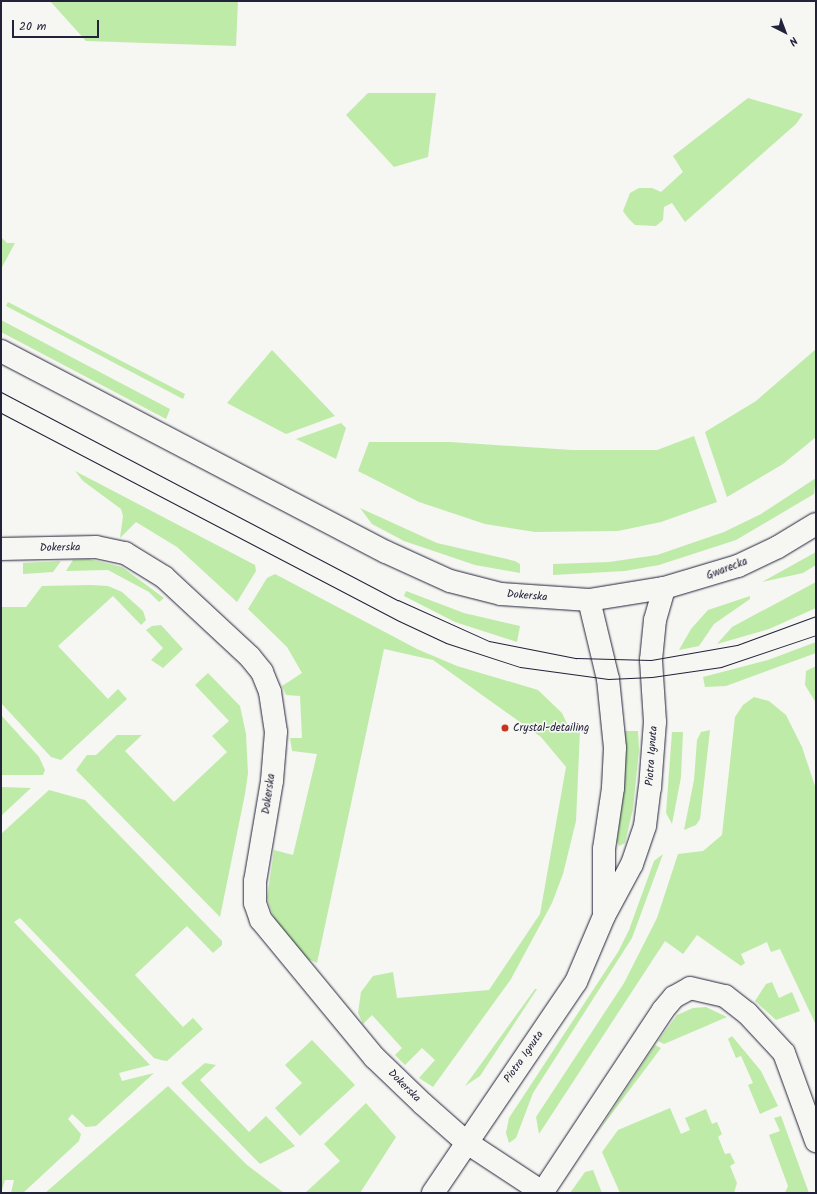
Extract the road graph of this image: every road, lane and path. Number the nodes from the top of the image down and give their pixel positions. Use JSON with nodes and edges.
{"nodes":[{"id":1,"x":1,"y":351,"type":"edge"},
{"id":2,"x":816,"y":524,"type":"edge"},
{"id":3,"x":1,"y":549,"type":"edge"},
{"id":4,"x":664,"y":588,"type":"junction"},
{"id":5,"x":630,"y":595,"type":"joint"},
{"id":6,"x":589,"y":600,"type":"junction"},
{"id":7,"x":604,"y":916,"type":"junction"},
{"id":8,"x":816,"y":1141,"type":"edge"},
{"id":9,"x":466,"y":1142,"type":"junction"},
{"id":10,"x":433,"y":1193,"type":"edge"},
{"id":11,"x":542,"y":1193,"type":"edge"}],
"edges":[{"from":1,"to":6,"type":"street","name":"Dokerska"},
{"from":2,"to":4,"type":"street","name":"Gwarecka"},
{"from":3,"to":9,"type":"street","name":"Dokerska"},
{"from":4,"to":5,"type":"street","name":"Gwarecka"},
{"from":4,"to":7,"type":"street","name":"Piotra Ignuta"},
{"from":5,"to":6,"type":"street","name":"Dokerska"},
{"from":6,"to":7,"type":"street","name":"Piotra Ignuta"},
{"from":7,"to":9,"type":"street","name":"Piotra Ignuta"},
{"from":8,"to":11,"type":"street"},
{"from":9,"to":10,"type":"street","name":"Piotra Ignuta"},
{"from":9,"to":11,"type":"street","name":"Dokerska"}]}
